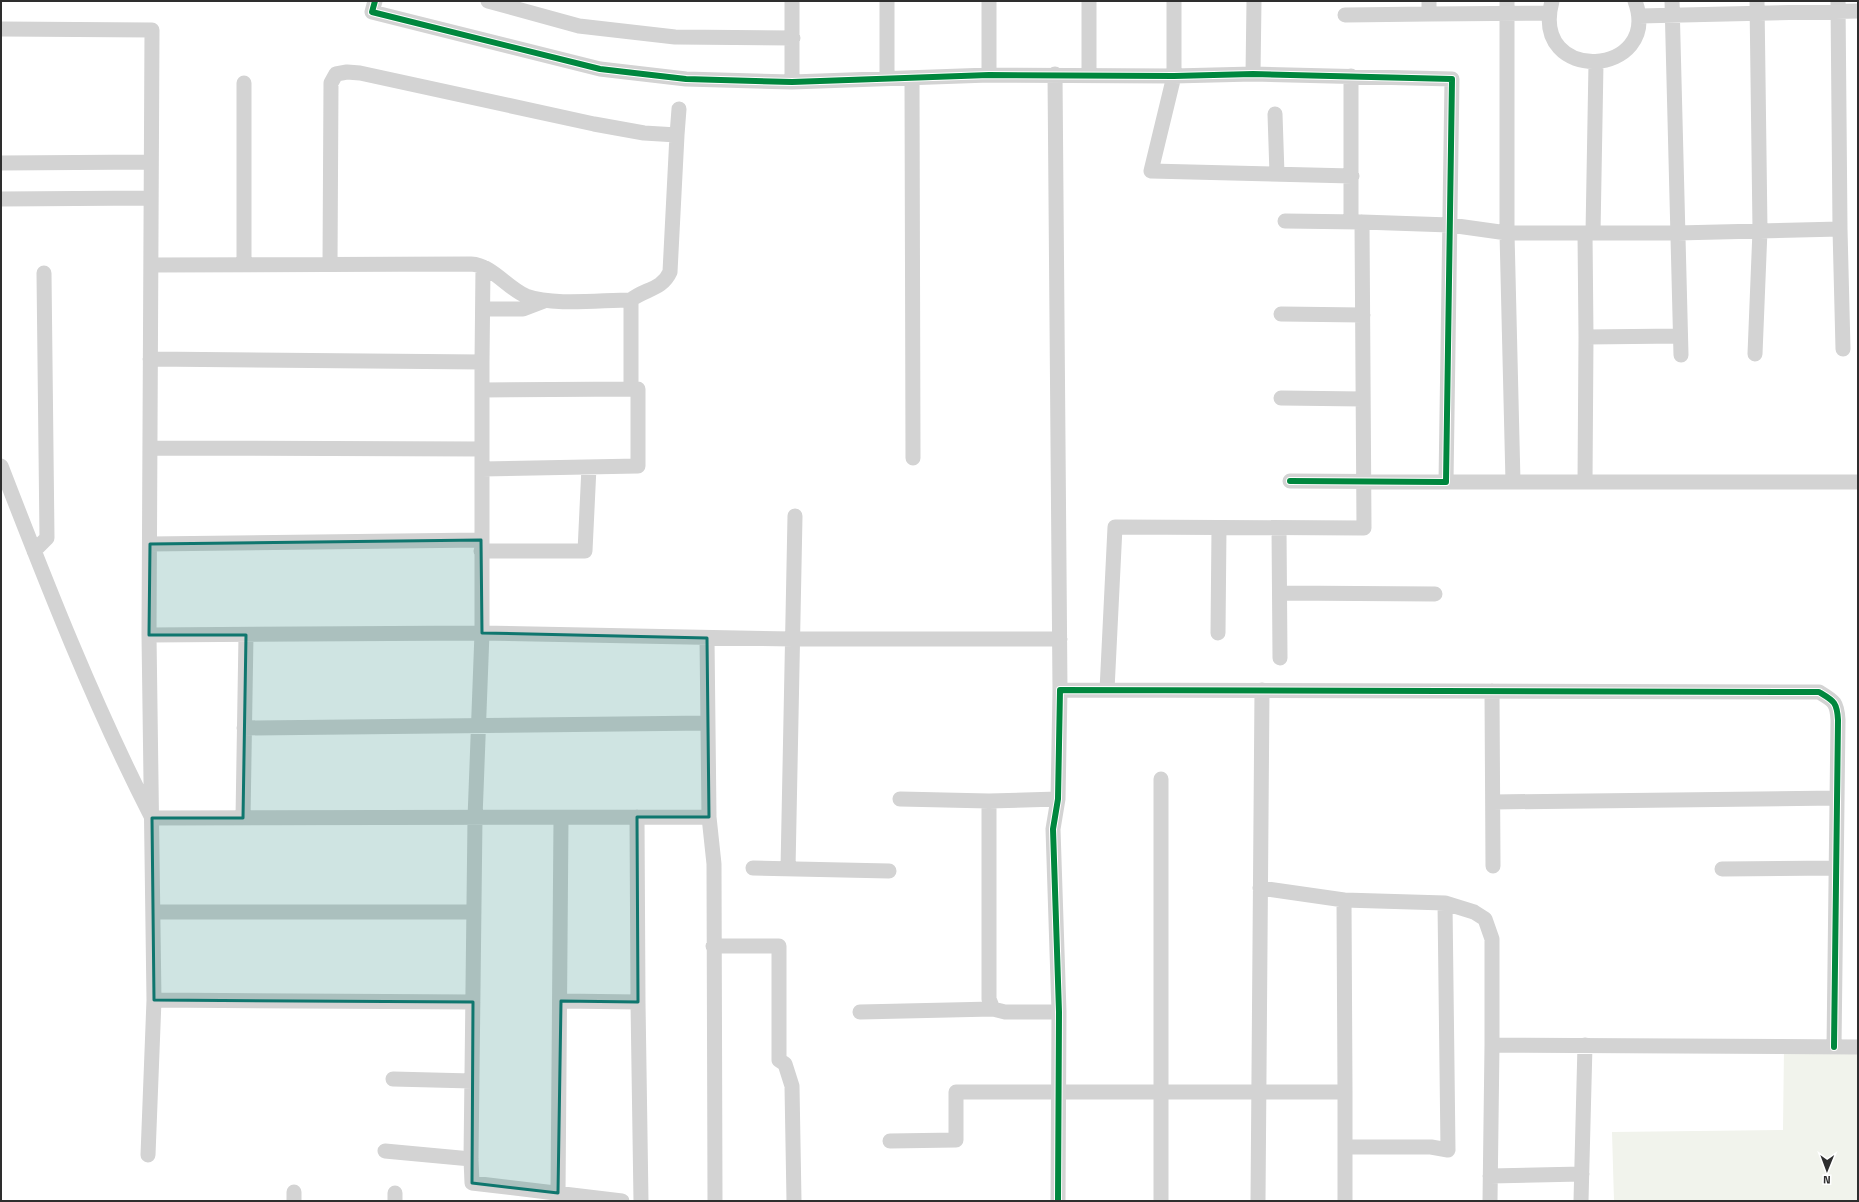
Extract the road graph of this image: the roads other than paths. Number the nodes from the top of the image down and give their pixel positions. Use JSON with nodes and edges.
{"nodes":[{"id":1,"x":375,"y":1,"type":"edge"},
{"id":2,"x":488,"y":1,"type":"edge"},
{"id":3,"x":792,"y":1,"type":"edge"},
{"id":4,"x":887,"y":1,"type":"edge"},
{"id":5,"x":988,"y":1,"type":"edge"},
{"id":6,"x":1089,"y":1,"type":"edge"},
{"id":7,"x":1174,"y":1,"type":"edge"},
{"id":8,"x":1254,"y":1,"type":"edge"},
{"id":9,"x":1635,"y":1,"type":"edge"},
{"id":10,"x":1838,"y":6,"type":"edge"},
{"id":11,"x":1507,"y":7,"type":"edge"},
{"id":12,"x":1551,"y":7,"type":"edge"},
{"id":13,"x":1757,"y":7,"type":"edge"},
{"id":14,"x":1429,"y":8,"type":"edge"},
{"id":15,"x":1671,"y":8,"type":"edge"},
{"id":16,"x":1858,"y":11,"type":"edge"},
{"id":17,"x":1345,"y":15,"type":"dead end"},
{"id":18,"x":1639,"y":16,"type":"junction"},
{"id":19,"x":1,"y":29,"type":"edge"},
{"id":20,"x":793,"y":38,"type":"junction"},
{"id":21,"x":1596,"y":63,"type":"junction"},
{"id":22,"x":1055,"y":74,"type":"junction"},
{"id":23,"x":1089,"y":74,"type":"junction"},
{"id":24,"x":1253,"y":74,"type":"junction"},
{"id":25,"x":989,"y":75,"type":"junction"},
{"id":26,"x":1174,"y":76,"type":"junction"},
{"id":27,"x":1351,"y":76,"type":"junction"},
{"id":28,"x":887,"y":78,"type":"junction"},
{"id":29,"x":912,"y":78,"type":"junction"},
{"id":30,"x":792,"y":82,"type":"junction"},
{"id":31,"x":244,"y":83,"type":"dead end"},
{"id":32,"x":679,"y":109,"type":"dead end"},
{"id":33,"x":1275,"y":114,"type":"dead end"},
{"id":34,"x":677,"y":135,"type":"junction"},
{"id":35,"x":1,"y":162,"type":"edge"},
{"id":36,"x":151,"y":162,"type":"junction"},
{"id":37,"x":1277,"y":174,"type":"junction"},
{"id":38,"x":1352,"y":176,"type":"junction"},
{"id":39,"x":151,"y":198,"type":"junction"},
{"id":40,"x":1,"y":199,"type":"edge"},
{"id":41,"x":1285,"y":221,"type":"dead end"},
{"id":42,"x":1357,"y":222,"type":"junction"},
{"id":43,"x":1450,"y":225,"type":"junction"},
{"id":44,"x":1840,"y":229,"type":"junction"},
{"id":45,"x":1760,"y":230,"type":"junction"},
{"id":46,"x":1507,"y":233,"type":"junction"},
{"id":47,"x":1589,"y":233,"type":"junction"},
{"id":48,"x":1677,"y":233,"type":"junction"},
{"id":49,"x":244,"y":264,"type":"junction"},
{"id":50,"x":330,"y":264,"type":"junction"},
{"id":51,"x":151,"y":265,"type":"junction"},
{"id":52,"x":483,"y":267,"type":"junction"},
{"id":53,"x":44,"y":273,"type":"dead end"},
{"id":54,"x":631,"y":300,"type":"junction"},
{"id":55,"x":544,"y":301,"type":"junction"},
{"id":56,"x":483,"y":309,"type":"junction"},
{"id":57,"x":1281,"y":314,"type":"dead end"},
{"id":58,"x":1363,"y":315,"type":"junction"},
{"id":59,"x":1680,"y":336,"type":"junction"},
{"id":60,"x":1586,"y":337,"type":"junction"},
{"id":61,"x":1843,"y":349,"type":"dead end"},
{"id":62,"x":1755,"y":354,"type":"dead end"},
{"id":63,"x":1681,"y":355,"type":"dead end"},
{"id":64,"x":150,"y":359,"type":"junction"},
{"id":65,"x":482,"y":362,"type":"junction"},
{"id":66,"x":631,"y":389,"type":"junction"},
{"id":67,"x":483,"y":390,"type":"junction"},
{"id":68,"x":1281,"y":398,"type":"dead end"},
{"id":69,"x":1363,"y":399,"type":"junction"},
{"id":70,"x":150,"y":448,"type":"junction"},
{"id":71,"x":482,"y":449,"type":"junction"},
{"id":72,"x":913,"y":458,"type":"dead end"},
{"id":73,"x":1,"y":466,"type":"edge"},
{"id":74,"x":589,"y":467,"type":"junction"},
{"id":75,"x":482,"y":469,"type":"junction"},
{"id":76,"x":1290,"y":481,"type":"dead end"},
{"id":77,"x":1446,"y":482,"type":"junction"},
{"id":78,"x":1513,"y":482,"type":"junction"},
{"id":79,"x":1584,"y":482,"type":"junction"},
{"id":80,"x":1858,"y":482,"type":"edge"},
{"id":81,"x":1364,"y":483,"type":"junction"},
{"id":82,"x":795,"y":516,"type":"dead end"},
{"id":83,"x":1219,"y":528,"type":"junction"},
{"id":84,"x":1279,"y":528,"type":"junction"},
{"id":85,"x":150,"y":544,"type":"junction"},
{"id":86,"x":481,"y":546,"type":"junction"},
{"id":87,"x":34,"y":551,"type":"junction"},
{"id":88,"x":1280,"y":593,"type":"junction"},
{"id":89,"x":1435,"y":594,"type":"dead end"},
{"id":90,"x":482,"y":634,"type":"junction"},
{"id":91,"x":1218,"y":634,"type":"dead end"},
{"id":92,"x":149,"y":635,"type":"junction"},
{"id":93,"x":246,"y":635,"type":"junction"},
{"id":94,"x":708,"y":638,"type":"junction"},
{"id":95,"x":793,"y":639,"type":"junction"},
{"id":96,"x":1060,"y":639,"type":"junction"},
{"id":97,"x":1280,"y":658,"type":"dead end"},
{"id":98,"x":1060,"y":690,"type":"junction"},
{"id":99,"x":1107,"y":690,"type":"junction"},
{"id":100,"x":1262,"y":690,"type":"junction"},
{"id":101,"x":1492,"y":691,"type":"junction"},
{"id":102,"x":708,"y":723,"type":"junction"},
{"id":103,"x":478,"y":725,"type":"junction"},
{"id":104,"x":244,"y":728,"type":"junction"},
{"id":105,"x":1161,"y":779,"type":"dead end"},
{"id":106,"x":1837,"y":798,"type":"junction"},
{"id":107,"x":900,"y":799,"type":"dead end"},
{"id":108,"x":1058,"y":799,"type":"junction"},
{"id":109,"x":989,"y":801,"type":"junction"},
{"id":110,"x":1493,"y":802,"type":"junction"},
{"id":111,"x":637,"y":817,"type":"junction"},
{"id":112,"x":709,"y":817,"type":"junction"},
{"id":113,"x":152,"y":818,"type":"junction"},
{"id":114,"x":243,"y":818,"type":"junction"},
{"id":115,"x":475,"y":818,"type":"junction"},
{"id":116,"x":561,"y":819,"type":"junction"},
{"id":117,"x":1493,"y":866,"type":"dead end"},
{"id":118,"x":753,"y":868,"type":"dead end"},
{"id":119,"x":1836,"y":868,"type":"junction"},
{"id":120,"x":788,"y":869,"type":"junction"},
{"id":121,"x":1722,"y":869,"type":"dead end"},
{"id":122,"x":889,"y":871,"type":"dead end"},
{"id":123,"x":1260,"y":888,"type":"junction"},
{"id":124,"x":1344,"y":900,"type":"junction"},
{"id":125,"x":1445,"y":903,"type":"junction"},
{"id":126,"x":154,"y":912,"type":"junction"},
{"id":127,"x":474,"y":912,"type":"junction"},
{"id":128,"x":713,"y":946,"type":"junction"},
{"id":129,"x":154,"y":1000,"type":"junction"},
{"id":130,"x":560,"y":1001,"type":"junction"},
{"id":131,"x":472,"y":1002,"type":"junction"},
{"id":132,"x":638,"y":1002,"type":"junction"},
{"id":133,"x":993,"y":1009,"type":"junction"},
{"id":134,"x":860,"y":1012,"type":"dead end"},
{"id":135,"x":1059,"y":1012,"type":"junction"},
{"id":136,"x":1492,"y":1045,"type":"junction"},
{"id":137,"x":1584,"y":1045,"type":"junction"},
{"id":138,"x":1834,"y":1047,"type":"junction"},
{"id":139,"x":1858,"y":1047,"type":"edge"},
{"id":140,"x":394,"y":1078,"type":"dead end"},
{"id":141,"x":472,"y":1081,"type":"junction"},
{"id":142,"x":1059,"y":1092,"type":"junction"},
{"id":143,"x":1161,"y":1092,"type":"junction"},
{"id":144,"x":1260,"y":1092,"type":"junction"},
{"id":145,"x":1345,"y":1092,"type":"junction"},
{"id":146,"x":890,"y":1141,"type":"dead end"},
{"id":147,"x":1345,"y":1147,"type":"junction"},
{"id":148,"x":385,"y":1151,"type":"dead end"},
{"id":149,"x":148,"y":1155,"type":"dead end"},
{"id":150,"x":471,"y":1159,"type":"junction"},
{"id":151,"x":1582,"y":1174,"type":"junction"},
{"id":152,"x":1490,"y":1176,"type":"junction"},
{"id":153,"x":558,"y":1193,"type":"junction"},
{"id":154,"x":622,"y":1201,"type":"edge"},
{"id":155,"x":641,"y":1201,"type":"edge"},
{"id":156,"x":715,"y":1201,"type":"edge"},
{"id":157,"x":794,"y":1201,"type":"edge"},
{"id":158,"x":1058,"y":1201,"type":"edge"},
{"id":159,"x":1161,"y":1201,"type":"edge"},
{"id":160,"x":1258,"y":1201,"type":"edge"},
{"id":161,"x":1345,"y":1201,"type":"edge"},
{"id":162,"x":1490,"y":1201,"type":"edge"},
{"id":163,"x":1581,"y":1201,"type":"edge"}],
"edges":[{"from":1,"to":30,"type":"street"},
{"from":2,"to":20,"type":"street"},
{"from":3,"to":20,"type":"street"},
{"from":4,"to":28,"type":"street"},
{"from":5,"to":25,"type":"street"},
{"from":6,"to":23,"type":"street"},
{"from":7,"to":26,"type":"street"},
{"from":8,"to":24,"type":"street"},
{"from":9,"to":18,"type":"street"},
{"from":10,"to":13,"type":"street"},
{"from":10,"to":16,"type":"street"},
{"from":10,"to":44,"type":"street"},
{"from":11,"to":12,"type":"street"},
{"from":11,"to":14,"type":"street"},
{"from":11,"to":46,"type":"street"},
{"from":12,"to":21,"type":"street"},
{"from":13,"to":15,"type":"street"},
{"from":13,"to":45,"type":"street"},
{"from":14,"to":17,"type":"street"},
{"from":15,"to":18,"type":"street"},
{"from":15,"to":48,"type":"street"},
{"from":18,"to":21,"type":"street"},
{"from":19,"to":36,"type":"street"},
{"from":20,"to":30,"type":"street"},
{"from":21,"to":47,"type":"street"},
{"from":22,"to":23,"type":"street"},
{"from":22,"to":25,"type":"street"},
{"from":22,"to":96,"type":"street"},
{"from":23,"to":26,"type":"street"},
{"from":24,"to":26,"type":"street"},
{"from":24,"to":27,"type":"street"},
{"from":25,"to":29,"type":"street"},
{"from":26,"to":37,"type":"street"},
{"from":27,"to":38,"type":"street"},
{"from":27,"to":43,"type":"street"},
{"from":28,"to":29,"type":"street"},
{"from":28,"to":30,"type":"street"},
{"from":29,"to":72,"type":"street"},
{"from":31,"to":49,"type":"street"},
{"from":32,"to":34,"type":"street"},
{"from":33,"to":37,"type":"street"},
{"from":34,"to":50,"type":"street"},
{"from":34,"to":54,"type":"street"},
{"from":35,"to":36,"type":"street"},
{"from":36,"to":39,"type":"street"},
{"from":37,"to":38,"type":"street"},
{"from":38,"to":42,"type":"street"},
{"from":39,"to":40,"type":"street"},
{"from":39,"to":51,"type":"street"},
{"from":41,"to":42,"type":"street"},
{"from":42,"to":43,"type":"street"},
{"from":42,"to":58,"type":"street"},
{"from":43,"to":46,"type":"street"},
{"from":43,"to":77,"type":"street"},
{"from":44,"to":45,"type":"street"},
{"from":44,"to":61,"type":"street"},
{"from":45,"to":48,"type":"street"},
{"from":45,"to":62,"type":"street"},
{"from":46,"to":47,"type":"street"},
{"from":46,"to":78,"type":"street"},
{"from":47,"to":48,"type":"street"},
{"from":47,"to":60,"type":"street"},
{"from":48,"to":59,"type":"street"},
{"from":49,"to":50,"type":"street"},
{"from":49,"to":51,"type":"street"},
{"from":50,"to":52,"type":"street"},
{"from":51,"to":64,"type":"street"},
{"from":52,"to":55,"type":"street"},
{"from":52,"to":56,"type":"street"},
{"from":53,"to":87,"type":"street"},
{"from":54,"to":55,"type":"street"},
{"from":54,"to":66,"type":"street"},
{"from":55,"to":56,"type":"street"},
{"from":56,"to":65,"type":"street"},
{"from":57,"to":58,"type":"street"},
{"from":58,"to":69,"type":"street"},
{"from":59,"to":60,"type":"street"},
{"from":59,"to":63,"type":"street"},
{"from":60,"to":79,"type":"street"},
{"from":64,"to":65,"type":"street"},
{"from":64,"to":70,"type":"street"},
{"from":65,"to":67,"type":"street"},
{"from":66,"to":67,"type":"street"},
{"from":66,"to":74,"type":"street"},
{"from":67,"to":71,"type":"street"},
{"from":68,"to":69,"type":"street"},
{"from":69,"to":81,"type":"street"},
{"from":70,"to":71,"type":"street"},
{"from":70,"to":85,"type":"street"},
{"from":71,"to":75,"type":"street"},
{"from":73,"to":87,"type":"street"},
{"from":74,"to":75,"type":"street"},
{"from":74,"to":86,"type":"street"},
{"from":75,"to":86,"type":"street"},
{"from":76,"to":81,"type":"street"},
{"from":77,"to":78,"type":"street"},
{"from":77,"to":81,"type":"street"},
{"from":78,"to":79,"type":"street"},
{"from":79,"to":80,"type":"street"},
{"from":81,"to":84,"type":"street"},
{"from":82,"to":95,"type":"street"},
{"from":83,"to":84,"type":"street"},
{"from":83,"to":91,"type":"street"},
{"from":83,"to":99,"type":"street"},
{"from":84,"to":88,"type":"street"},
{"from":85,"to":86,"type":"street"},
{"from":85,"to":92,"type":"street"},
{"from":86,"to":90,"type":"street"},
{"from":87,"to":113,"type":"street"},
{"from":88,"to":89,"type":"street"},
{"from":88,"to":97,"type":"street"},
{"from":90,"to":93,"type":"street"},
{"from":90,"to":94,"type":"street"},
{"from":90,"to":103,"type":"street"},
{"from":92,"to":93,"type":"street"},
{"from":92,"to":113,"type":"street"},
{"from":93,"to":104,"type":"street"},
{"from":94,"to":95,"type":"street"},
{"from":94,"to":102,"type":"street"},
{"from":95,"to":96,"type":"street"},
{"from":95,"to":120,"type":"street"},
{"from":96,"to":98,"type":"street"},
{"from":98,"to":99,"type":"street"},
{"from":98,"to":108,"type":"street"},
{"from":99,"to":100,"type":"street"},
{"from":100,"to":101,"type":"street"},
{"from":100,"to":123,"type":"street"},
{"from":101,"to":106,"type":"street"},
{"from":101,"to":110,"type":"street"},
{"from":102,"to":103,"type":"street"},
{"from":102,"to":112,"type":"street"},
{"from":103,"to":104,"type":"street"},
{"from":103,"to":115,"type":"street"},
{"from":104,"to":114,"type":"street"},
{"from":105,"to":143,"type":"street"},
{"from":106,"to":110,"type":"street"},
{"from":106,"to":119,"type":"street"},
{"from":107,"to":109,"type":"street"},
{"from":108,"to":109,"type":"street"},
{"from":108,"to":135,"type":"street"},
{"from":109,"to":133,"type":"street"},
{"from":110,"to":117,"type":"street"},
{"from":111,"to":112,"type":"street"},
{"from":111,"to":116,"type":"street"},
{"from":111,"to":132,"type":"street"},
{"from":112,"to":128,"type":"street"},
{"from":113,"to":114,"type":"street"},
{"from":113,"to":126,"type":"street"},
{"from":114,"to":115,"type":"street"},
{"from":115,"to":116,"type":"street"},
{"from":115,"to":127,"type":"street"},
{"from":116,"to":130,"type":"street"},
{"from":118,"to":120,"type":"street"},
{"from":119,"to":121,"type":"street"},
{"from":119,"to":138,"type":"street"},
{"from":120,"to":122,"type":"street"},
{"from":123,"to":124,"type":"street"},
{"from":123,"to":144,"type":"street"},
{"from":124,"to":125,"type":"street"},
{"from":124,"to":145,"type":"street"},
{"from":125,"to":136,"type":"street"},
{"from":125,"to":147,"type":"street"},
{"from":126,"to":127,"type":"street"},
{"from":126,"to":129,"type":"street"},
{"from":127,"to":131,"type":"street"},
{"from":128,"to":156,"type":"street"},
{"from":128,"to":157,"type":"street"},
{"from":129,"to":131,"type":"street"},
{"from":129,"to":149,"type":"street"},
{"from":130,"to":132,"type":"street"},
{"from":130,"to":153,"type":"street"},
{"from":131,"to":141,"type":"street"},
{"from":132,"to":155,"type":"street"},
{"from":133,"to":134,"type":"street"},
{"from":133,"to":135,"type":"street"},
{"from":135,"to":142,"type":"street"},
{"from":136,"to":137,"type":"street"},
{"from":136,"to":152,"type":"street"},
{"from":137,"to":138,"type":"street"},
{"from":137,"to":151,"type":"street"},
{"from":138,"to":139,"type":"street"},
{"from":140,"to":141,"type":"street"},
{"from":141,"to":150,"type":"street"},
{"from":142,"to":143,"type":"street"},
{"from":142,"to":146,"type":"street"},
{"from":142,"to":158,"type":"street"},
{"from":143,"to":144,"type":"street"},
{"from":143,"to":159,"type":"street"},
{"from":144,"to":145,"type":"street"},
{"from":144,"to":160,"type":"street"},
{"from":145,"to":147,"type":"street"},
{"from":147,"to":161,"type":"street"},
{"from":148,"to":150,"type":"street"},
{"from":150,"to":153,"type":"street"},
{"from":151,"to":152,"type":"street"},
{"from":151,"to":163,"type":"street"},
{"from":152,"to":162,"type":"street"},
{"from":153,"to":154,"type":"street"}]}
